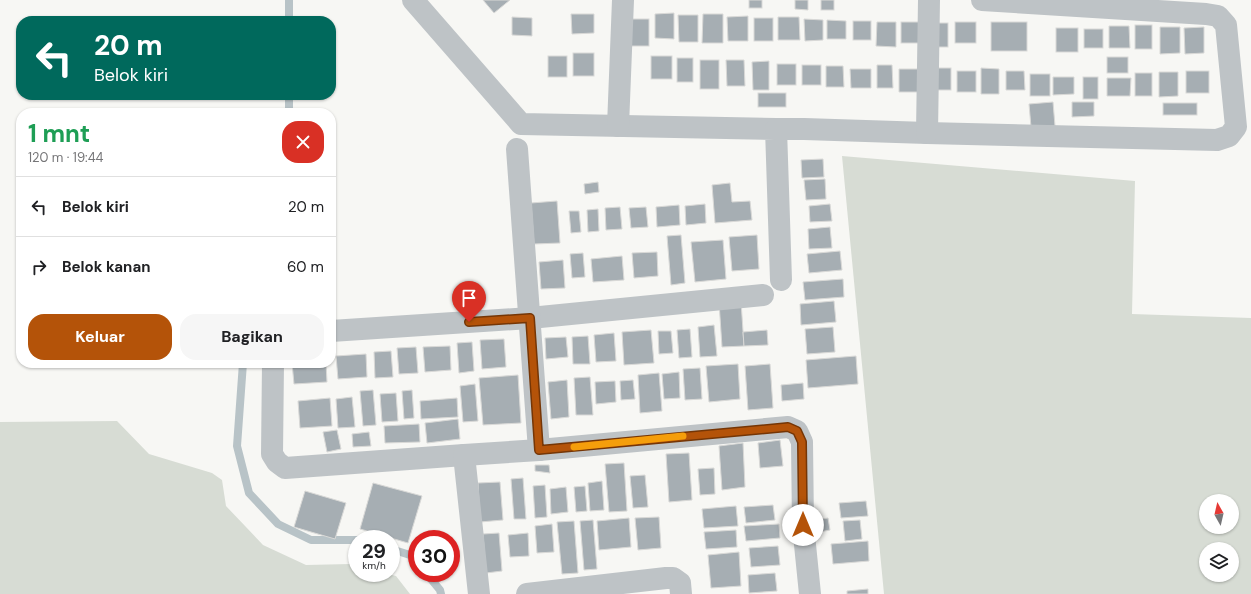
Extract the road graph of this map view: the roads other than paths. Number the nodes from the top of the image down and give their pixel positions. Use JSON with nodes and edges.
{"nodes":[{"id":1,"x":413,"y":0,"type":"edge"},
{"id":2,"x":623,"y":0,"type":"edge"},
{"id":3,"x":929,"y":0,"type":"edge"},
{"id":4,"x":982,"y":0,"type":"edge"},
{"id":5,"x":618,"y":126,"type":"junction"},
{"id":6,"x":776,"y":129,"type":"junction"},
{"id":7,"x":927,"y":133,"type":"junction"},
{"id":8,"x":517,"y":149,"type":"dead end"},
{"id":9,"x":781,"y":280,"type":"dead end"},
{"id":10,"x":763,"y":295,"type":"dead end"},
{"id":11,"x":530,"y":318,"type":"junction"},
{"id":12,"x":336,"y":331,"type":"edge"},
{"id":13,"x":273,"y":368,"type":"edge"},
{"id":14,"x":539,"y":450,"type":"junction"},
{"id":15,"x":464,"y":455,"type":"junction"},
{"id":16,"x":479,"y":594,"type":"edge"},
{"id":17,"x":527,"y":594,"type":"edge"},
{"id":18,"x":681,"y":594,"type":"edge"},
{"id":19,"x":810,"y":594,"type":"edge"}],
"edges":[{"from":1,"to":5,"type":"street"},
{"from":2,"to":5,"type":"street"},
{"from":3,"to":7,"type":"street"},
{"from":4,"to":7,"type":"street"},
{"from":5,"to":6,"type":"street"},
{"from":6,"to":7,"type":"street"},
{"from":6,"to":9,"type":"street"},
{"from":8,"to":11,"type":"street"},
{"from":10,"to":11,"type":"street"},
{"from":11,"to":12,"type":"street"},
{"from":11,"to":14,"type":"street"},
{"from":13,"to":15,"type":"street"},
{"from":14,"to":15,"type":"street"},
{"from":14,"to":19,"type":"street"},
{"from":15,"to":16,"type":"street"},
{"from":17,"to":18,"type":"street"}]}
